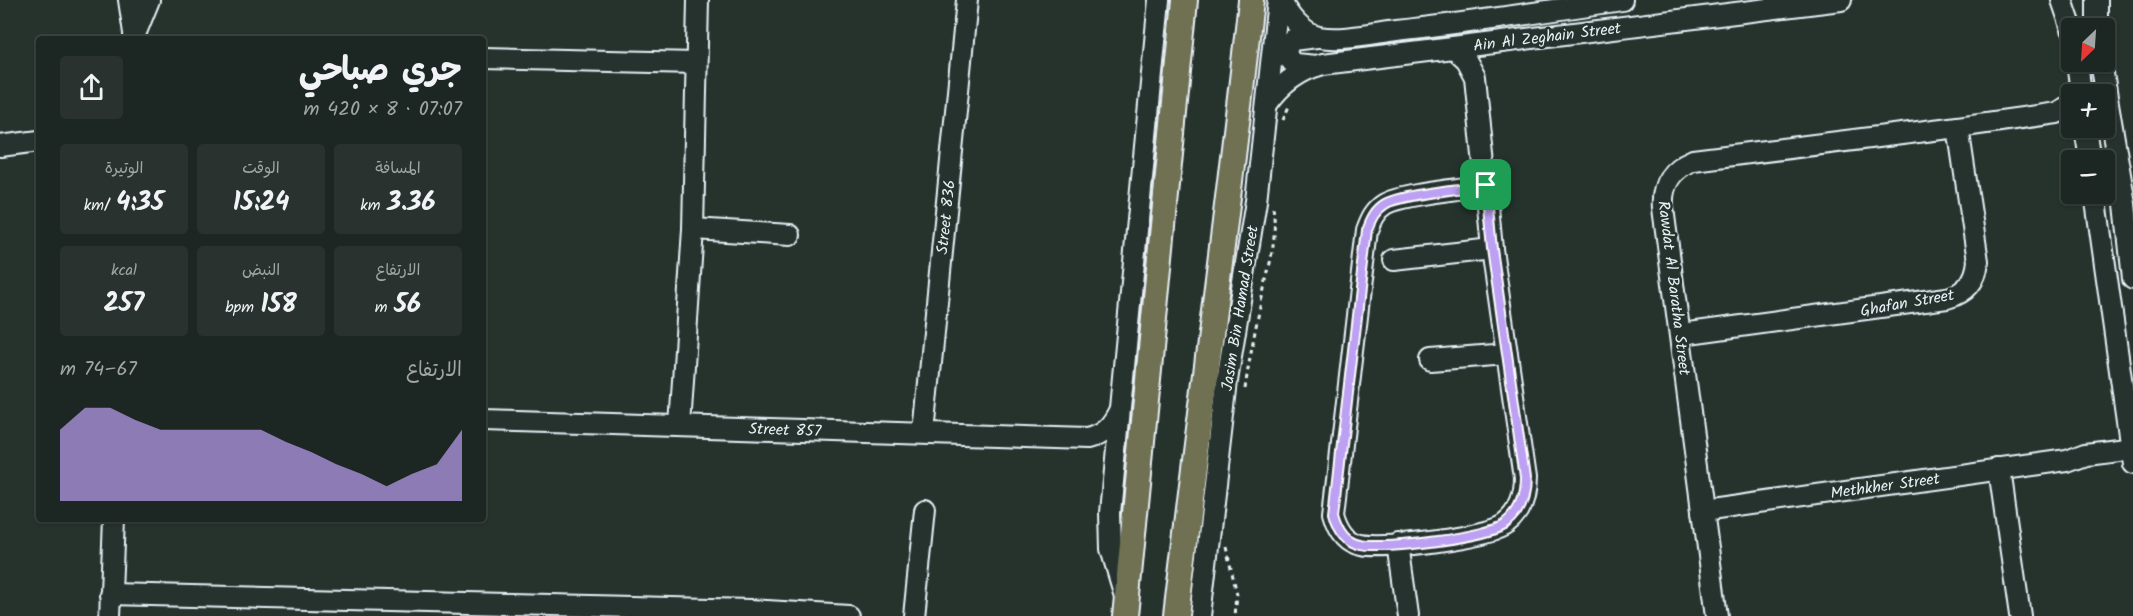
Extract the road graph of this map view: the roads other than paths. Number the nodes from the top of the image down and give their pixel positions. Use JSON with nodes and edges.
{"nodes":[{"id":1,"x":129,"y":0,"type":"edge"},
{"id":2,"x":149,"y":0,"type":"edge"},
{"id":3,"x":698,"y":0,"type":"edge"},
{"id":4,"x":967,"y":0,"type":"edge"},
{"id":5,"x":1159,"y":0,"type":"edge"},
{"id":6,"x":1167,"y":0,"type":"edge"},
{"id":7,"x":1185,"y":0,"type":"edge"},
{"id":8,"x":1251,"y":0,"type":"edge"},
{"id":9,"x":1280,"y":0,"type":"edge"},
{"id":10,"x":1618,"y":0,"type":"edge"},
{"id":11,"x":1841,"y":0,"type":"edge"},
{"id":12,"x":2062,"y":0,"type":"edge"},
{"id":13,"x":2097,"y":0,"type":"edge"},
{"id":14,"x":2068,"y":18,"type":"edge"},
{"id":15,"x":2097,"y":18,"type":"edge"},
{"id":16,"x":134,"y":36,"type":"edge"},
{"id":17,"x":135,"y":36,"type":"edge"},
{"id":18,"x":1317,"y":37,"type":"junction"},
{"id":19,"x":1489,"y":44,"type":"junction"},
{"id":20,"x":1453,"y":48,"type":"junction"},
{"id":21,"x":486,"y":58,"type":"edge"},
{"id":22,"x":696,"y":63,"type":"junction"},
{"id":23,"x":1316,"y":66,"type":"junction"},
{"id":24,"x":2104,"y":72,"type":"edge"},
{"id":25,"x":1475,"y":77,"type":"junction"},
{"id":26,"x":1175,"y":97,"type":"junction"},
{"id":27,"x":1267,"y":104,"type":"junction"},
{"id":28,"x":2061,"y":105,"type":"edge"},
{"id":29,"x":1958,"y":127,"type":"junction"},
{"id":30,"x":36,"y":141,"type":"edge"},
{"id":31,"x":0,"y":146,"type":"edge"},
{"id":32,"x":2124,"y":147,"type":"edge"},
{"id":33,"x":1486,"y":185,"type":"junction"},
{"id":34,"x":2097,"y":204,"type":"edge"},
{"id":35,"x":693,"y":230,"type":"junction"},
{"id":36,"x":790,"y":235,"type":"dead end"},
{"id":37,"x":1492,"y":249,"type":"junction"},
{"id":38,"x":1394,"y":260,"type":"dead end"},
{"id":39,"x":2133,"y":279,"type":"edge"},
{"id":40,"x":1682,"y":334,"type":"junction"},
{"id":41,"x":2125,"y":343,"type":"edge"},
{"id":42,"x":1507,"y":354,"type":"junction"},
{"id":43,"x":1430,"y":360,"type":"dead end"},
{"id":44,"x":2127,"y":362,"type":"edge"},
{"id":45,"x":1119,"y":411,"type":"junction"},
{"id":46,"x":486,"y":420,"type":"edge"},
{"id":47,"x":680,"y":426,"type":"junction"},
{"id":48,"x":924,"y":434,"type":"junction"},
{"id":49,"x":1087,"y":439,"type":"junction"},
{"id":50,"x":2133,"y":454,"type":"edge"},
{"id":51,"x":1114,"y":468,"type":"junction"},
{"id":52,"x":1999,"y":469,"type":"junction"},
{"id":53,"x":925,"y":510,"type":"dead end"},
{"id":54,"x":1703,"y":511,"type":"junction"},
{"id":55,"x":114,"y":522,"type":"edge"},
{"id":56,"x":1398,"y":544,"type":"junction"},
{"id":57,"x":111,"y":594,"type":"junction"},
{"id":58,"x":310,"y":608,"type":"edge"},
{"id":59,"x":1126,"y":608,"type":"edge"},
{"id":60,"x":478,"y":610,"type":"edge"},
{"id":61,"x":110,"y":616,"type":"edge"},
{"id":62,"x":849,"y":616,"type":"edge"},
{"id":63,"x":914,"y":616,"type":"edge"},
{"id":64,"x":1176,"y":616,"type":"edge"},
{"id":65,"x":1200,"y":616,"type":"edge"},
{"id":66,"x":1408,"y":616,"type":"edge"},
{"id":67,"x":1717,"y":616,"type":"edge"},
{"id":68,"x":2020,"y":616,"type":"edge"}],
"edges":[{"from":1,"to":16,"type":"street"},
{"from":2,"to":17,"type":"street"},
{"from":3,"to":22,"type":"street"},
{"from":4,"to":48,"type":"street","name":"Street 836"},
{"from":5,"to":45,"type":"street"},
{"from":6,"to":26,"type":"main road"},
{"from":7,"to":26,"type":"main road"},
{"from":8,"to":64,"type":"main road","name":"Jasim Bin Hamad Street"},
{"from":9,"to":18,"type":"street"},
{"from":9,"to":27,"type":"street","name":"Jasim Bin Hamad Street"},
{"from":10,"to":18,"type":"street","name":"Ain Al Zeghain Street"},
{"from":11,"to":19,"type":"street","name":"Ain Al Zeghain Street"},
{"from":12,"to":14,"type":"street"},
{"from":13,"to":15,"type":"street"},
{"from":18,"to":23,"type":"street","name":"Ain Al Zeghain Street"},
{"from":19,"to":20,"type":"street","name":"Ain Al Zeghain Street"},
{"from":19,"to":25,"type":"street"},
{"from":20,"to":23,"type":"street","name":"Ain Al Zeghain Street"},
{"from":20,"to":25,"type":"street"},
{"from":21,"to":22,"type":"street"},
{"from":22,"to":35,"type":"street"},
{"from":23,"to":27,"type":"street","name":"Ain Al Zeghain Street"},
{"from":24,"to":32,"type":"street"},
{"from":25,"to":33,"type":"street"},
{"from":26,"to":59,"type":"main road"},
{"from":27,"to":65,"type":"street","name":"Jasim Bin Hamad Street"},
{"from":28,"to":29,"type":"street","name":"Rawdat Al Baratha Street"},
{"from":29,"to":40,"type":"street","name":"Ghafan Street"},
{"from":29,"to":40,"type":"street","name":"Rawdat Al Baratha Street"},
{"from":30,"to":31,"type":"street"},
{"from":32,"to":39,"type":"street"},
{"from":33,"to":37,"type":"street"},
{"from":33,"to":56,"type":"street"},
{"from":34,"to":41,"type":"street"},
{"from":35,"to":36,"type":"street"},
{"from":35,"to":47,"type":"street"},
{"from":37,"to":38,"type":"street"},
{"from":37,"to":42,"type":"street"},
{"from":40,"to":54,"type":"street","name":"Rawdat Al Baratha Street"},
{"from":41,"to":44,"type":"street"},
{"from":42,"to":43,"type":"street"},
{"from":42,"to":56,"type":"street"},
{"from":44,"to":50,"type":"street"},
{"from":45,"to":49,"type":"street"},
{"from":45,"to":51,"type":"street"},
{"from":46,"to":47,"type":"street","name":"Street 857"},
{"from":47,"to":48,"type":"street","name":"Street 857"},
{"from":48,"to":49,"type":"street","name":"Street 857"},
{"from":49,"to":51,"type":"street"},
{"from":50,"to":52,"type":"street","name":"Methkher Street"},
{"from":51,"to":59,"type":"street"},
{"from":52,"to":54,"type":"street","name":"Methkher Street"},
{"from":52,"to":68,"type":"street"},
{"from":53,"to":63,"type":"street"},
{"from":54,"to":67,"type":"street","name":"Rawdat Al Baratha Street"},
{"from":55,"to":57,"type":"street"},
{"from":56,"to":66,"type":"street"},
{"from":57,"to":58,"type":"street"},
{"from":57,"to":61,"type":"street"},
{"from":58,"to":60,"type":"street"},
{"from":60,"to":62,"type":"street"}]}
